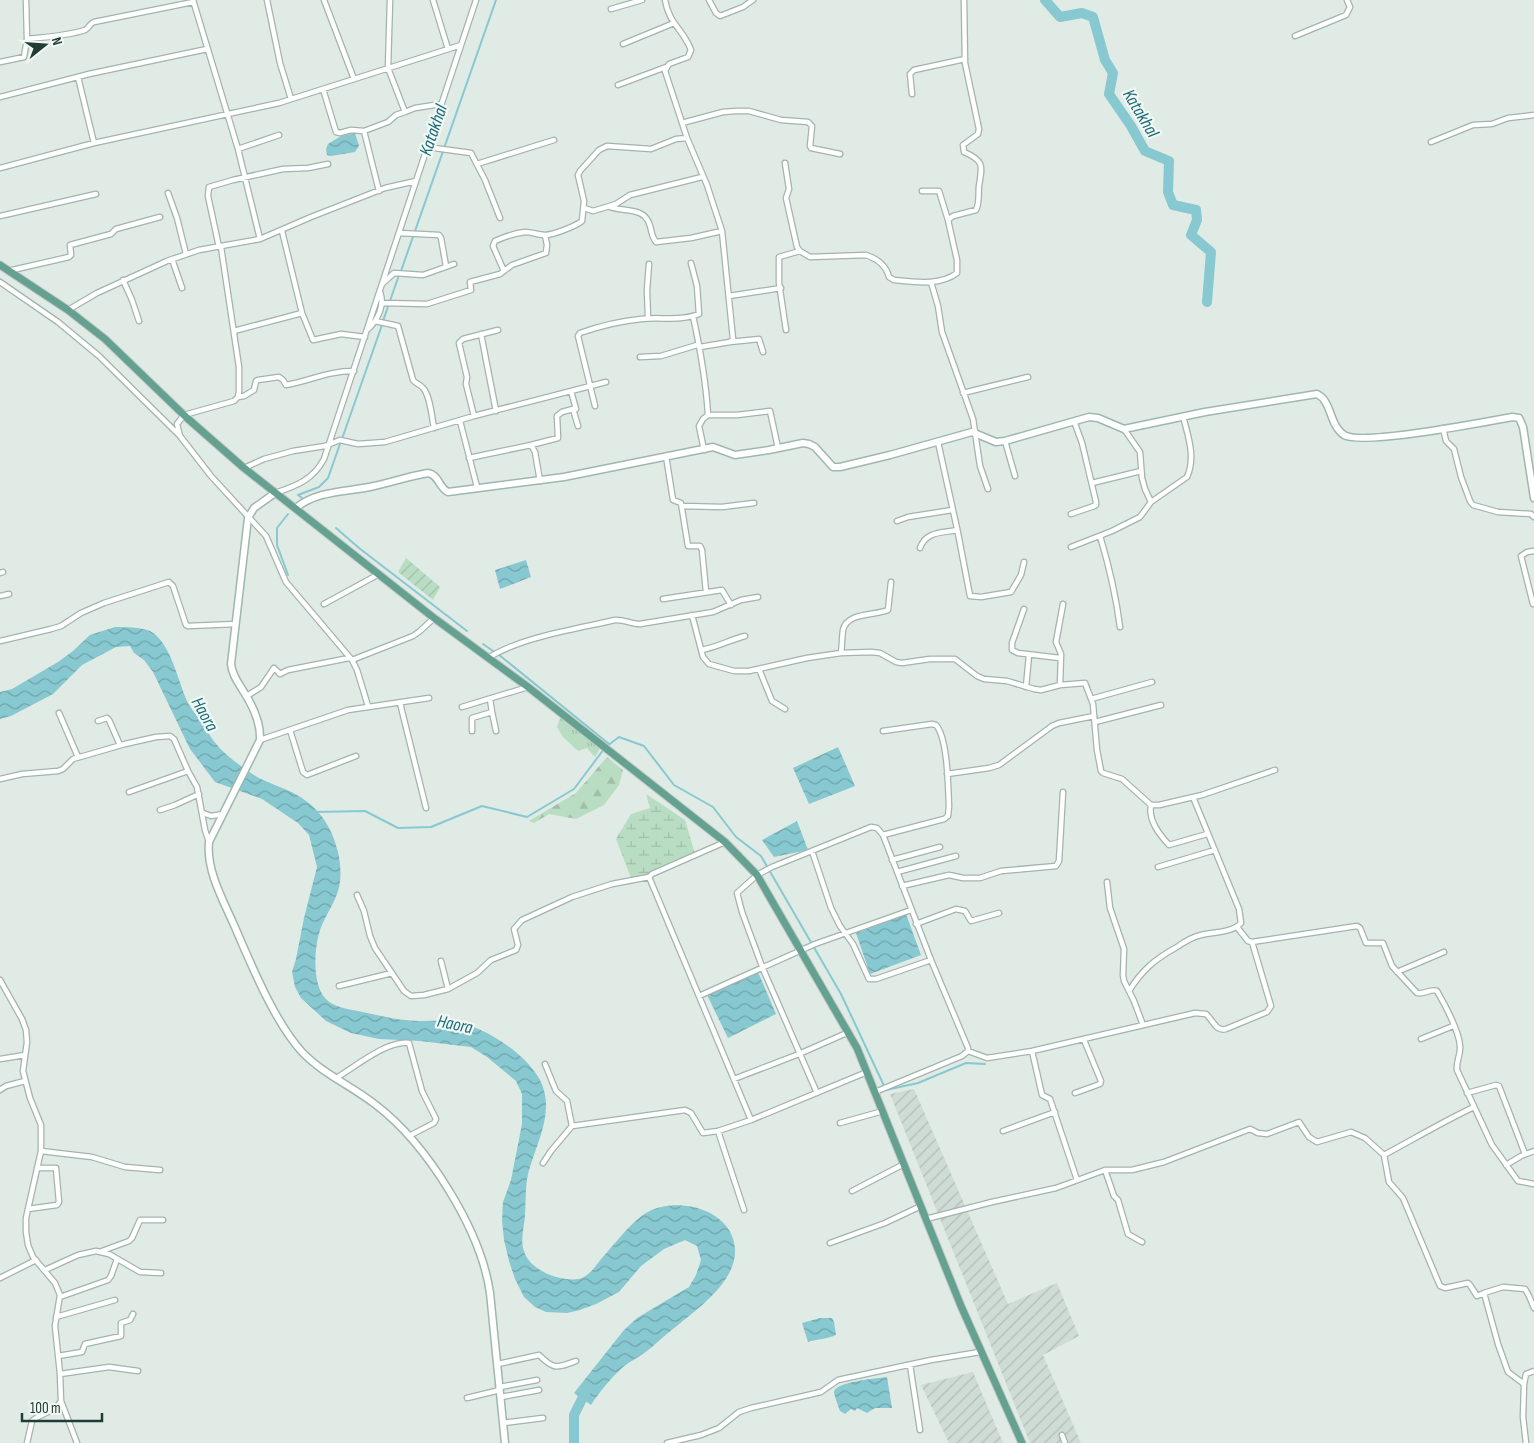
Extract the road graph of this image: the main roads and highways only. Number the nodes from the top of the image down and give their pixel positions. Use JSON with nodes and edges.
{"nodes":[{"id":1,"x":0,"y":265,"type":"edge"},
{"id":2,"x":1022,"y":1443,"type":"edge"}],
"edges":[{"from":1,"to":2,"type":"main road"}]}
